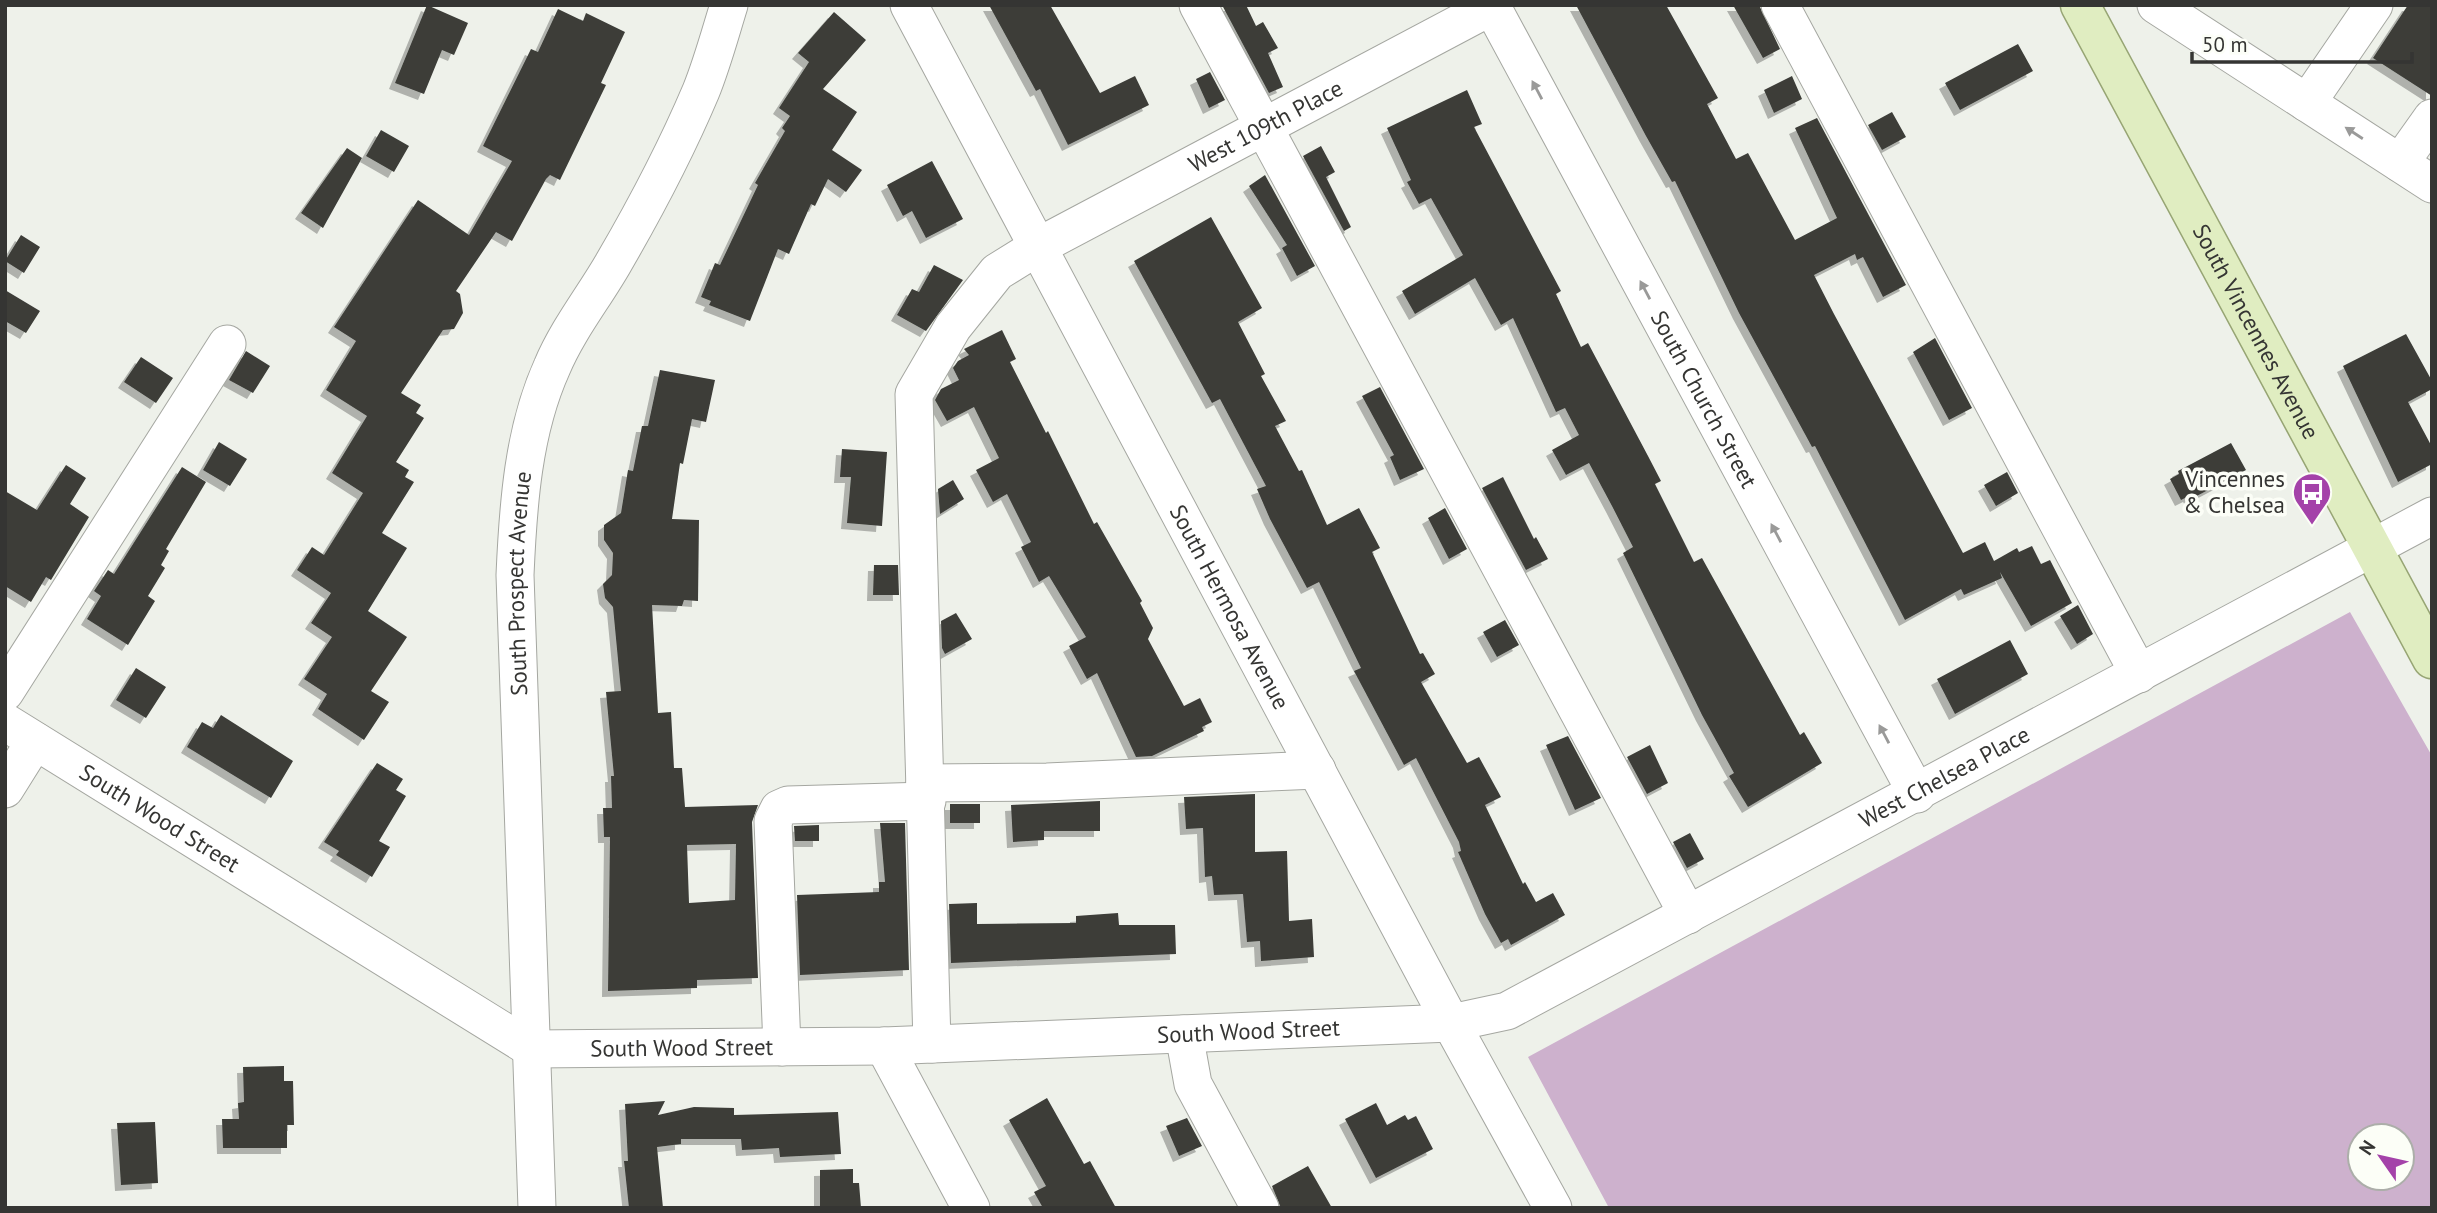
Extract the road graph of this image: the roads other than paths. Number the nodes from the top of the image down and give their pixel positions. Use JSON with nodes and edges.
{"nodes":[{"id":1,"x":729,"y":5,"type":"edge"},
{"id":2,"x":909,"y":5,"type":"edge"},
{"id":3,"x":1198,"y":5,"type":"edge"},
{"id":4,"x":1780,"y":5,"type":"edge"},
{"id":5,"x":2080,"y":5,"type":"edge"},
{"id":6,"x":2156,"y":5,"type":"edge"},
{"id":7,"x":2374,"y":5,"type":"edge"},
{"id":8,"x":1493,"y":6,"type":"edge"},
{"id":9,"x":2307,"y":103,"type":"junction"},
{"id":10,"x":2432,"y":118,"type":"edge"},
{"id":11,"x":1264,"y":128,"type":"junction"},
{"id":12,"x":2400,"y":163,"type":"junction"},
{"id":13,"x":2432,"y":184,"type":"edge"},
{"id":14,"x":1039,"y":246,"type":"junction"},
{"id":15,"x":227,"y":344,"type":"dead end"},
{"id":16,"x":2432,"y":516,"type":"edge"},
{"id":17,"x":2371,"y":549,"type":"junction"},
{"id":18,"x":2432,"y":659,"type":"edge"},
{"id":19,"x":2139,"y":674,"type":"junction"},
{"id":20,"x":5,"y":692,"type":"edge"},
{"id":21,"x":20,"y":731,"type":"edge"},
{"id":22,"x":1317,"y":770,"type":"junction"},
{"id":23,"x":5,"y":789,"type":"edge"},
{"id":24,"x":926,"y":792,"type":"junction"},
{"id":25,"x":1917,"y":794,"type":"junction"},
{"id":26,"x":1688,"y":915,"type":"junction"},
{"id":27,"x":1451,"y":1023,"type":"junction"},
{"id":28,"x":1184,"y":1034,"type":"junction"},
{"id":29,"x":932,"y":1045,"type":"junction"},
{"id":30,"x":884,"y":1046,"type":"junction"},
{"id":31,"x":782,"y":1047,"type":"junction"},
{"id":32,"x":533,"y":1049,"type":"junction"},
{"id":33,"x":537,"y":1208,"type":"edge"},
{"id":34,"x":971,"y":1208,"type":"edge"},
{"id":35,"x":1260,"y":1208,"type":"edge"},
{"id":36,"x":1552,"y":1208,"type":"edge"}],
"edges":[{"from":1,"to":32,"type":"street","name":"South Prospect Avenue"},
{"from":2,"to":14,"type":"street","name":"South Hermosa Avenue"},
{"from":3,"to":11,"type":"street"},
{"from":4,"to":19,"type":"street"},
{"from":5,"to":17,"type":"main road","name":"South Vincennes Avenue"},
{"from":6,"to":9,"type":"street"},
{"from":7,"to":9,"type":"street"},
{"from":8,"to":11,"type":"street","name":"West 109th Place"},
{"from":25,"to":8,"type":"street","name":"South Church Street","one_way":true},
{"from":12,"to":9,"type":"street","one_way":true},
{"from":10,"to":12,"type":"street"},
{"from":11,"to":14,"type":"street","name":"West 109th Place"},
{"from":11,"to":26,"type":"street"},
{"from":12,"to":13,"type":"street"},
{"from":14,"to":22,"type":"street","name":"South Hermosa Avenue"},
{"from":14,"to":24,"type":"street","name":"West 109th Place"},
{"from":15,"to":20,"type":"street"},
{"from":16,"to":17,"type":"street","name":"West Chelsea Place"},
{"from":17,"to":18,"type":"main road","name":"South Vincennes Avenue"},
{"from":17,"to":19,"type":"street","name":"West Chelsea Place"},
{"from":19,"to":25,"type":"street","name":"West Chelsea Place"},
{"from":21,"to":23,"type":"street"},
{"from":21,"to":32,"type":"street","name":"South Wood Street"},
{"from":22,"to":24,"type":"street"},
{"from":22,"to":27,"type":"street","name":"South Hermosa Avenue"},
{"from":24,"to":29,"type":"street","name":"West 109th Place"},
{"from":24,"to":31,"type":"street"},
{"from":25,"to":26,"type":"street","name":"West Chelsea Place"},
{"from":26,"to":27,"type":"street","name":"West Chelsea Place"},
{"from":27,"to":28,"type":"street","name":"South Wood Street"},
{"from":27,"to":36,"type":"street","name":"South Hermosa Avenue"},
{"from":28,"to":29,"type":"street","name":"South Wood Street"},
{"from":28,"to":35,"type":"street"},
{"from":29,"to":30,"type":"street","name":"South Wood Street"},
{"from":30,"to":31,"type":"street","name":"South Wood Street"},
{"from":30,"to":34,"type":"street"},
{"from":31,"to":32,"type":"street","name":"South Wood Street"},
{"from":32,"to":33,"type":"street","name":"South Prospect Avenue"}]}
